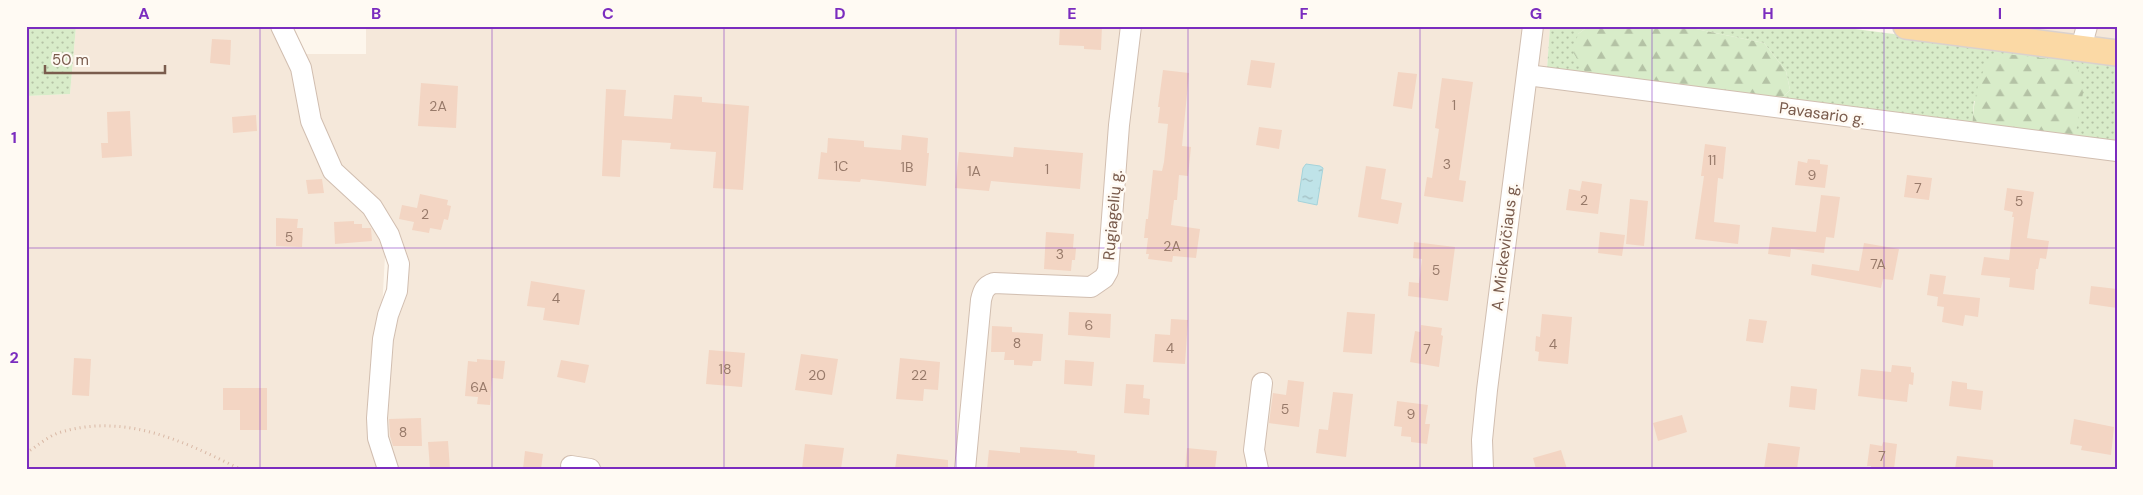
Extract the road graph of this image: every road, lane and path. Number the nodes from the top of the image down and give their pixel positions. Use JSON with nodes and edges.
{"nodes":[{"id":1,"x":281,"y":26,"type":"edge"},
{"id":2,"x":1131,"y":26,"type":"edge"},
{"id":3,"x":1533,"y":26,"type":"edge"},
{"id":4,"x":1906,"y":26,"type":"edge"},
{"id":5,"x":2084,"y":37,"type":"edge"},
{"id":6,"x":2117,"y":53,"type":"edge"},
{"id":7,"x":1527,"y":75,"type":"junction"},
{"id":8,"x":2117,"y":151,"type":"edge"},
{"id":9,"x":1262,"y":383,"type":"dead end"},
{"id":10,"x":26,"y":453,"type":"edge"},
{"id":11,"x":570,"y":466,"type":"dead end"},
{"id":12,"x":240,"y":469,"type":"edge"},
{"id":13,"x":388,"y":469,"type":"edge"},
{"id":14,"x":590,"y":469,"type":"edge"},
{"id":15,"x":965,"y":469,"type":"edge"},
{"id":16,"x":1258,"y":469,"type":"edge"},
{"id":17,"x":1483,"y":469,"type":"edge"}],
"edges":[{"from":1,"to":13,"type":"street"},
{"from":2,"to":15,"type":"street","name":"Rugiagėlių g."},
{"from":3,"to":7,"type":"street","name":"A. Mickevičiaus g."},
{"from":4,"to":5,"type":"main road"},
{"from":5,"to":6,"type":"main road"},
{"from":7,"to":8,"type":"street","name":"Pavasario g."},
{"from":7,"to":17,"type":"street","name":"A. Mickevičiaus g."},
{"from":9,"to":16,"type":"street"},
{"from":10,"to":12,"type":"path"},
{"from":11,"to":14,"type":"street"}]}
